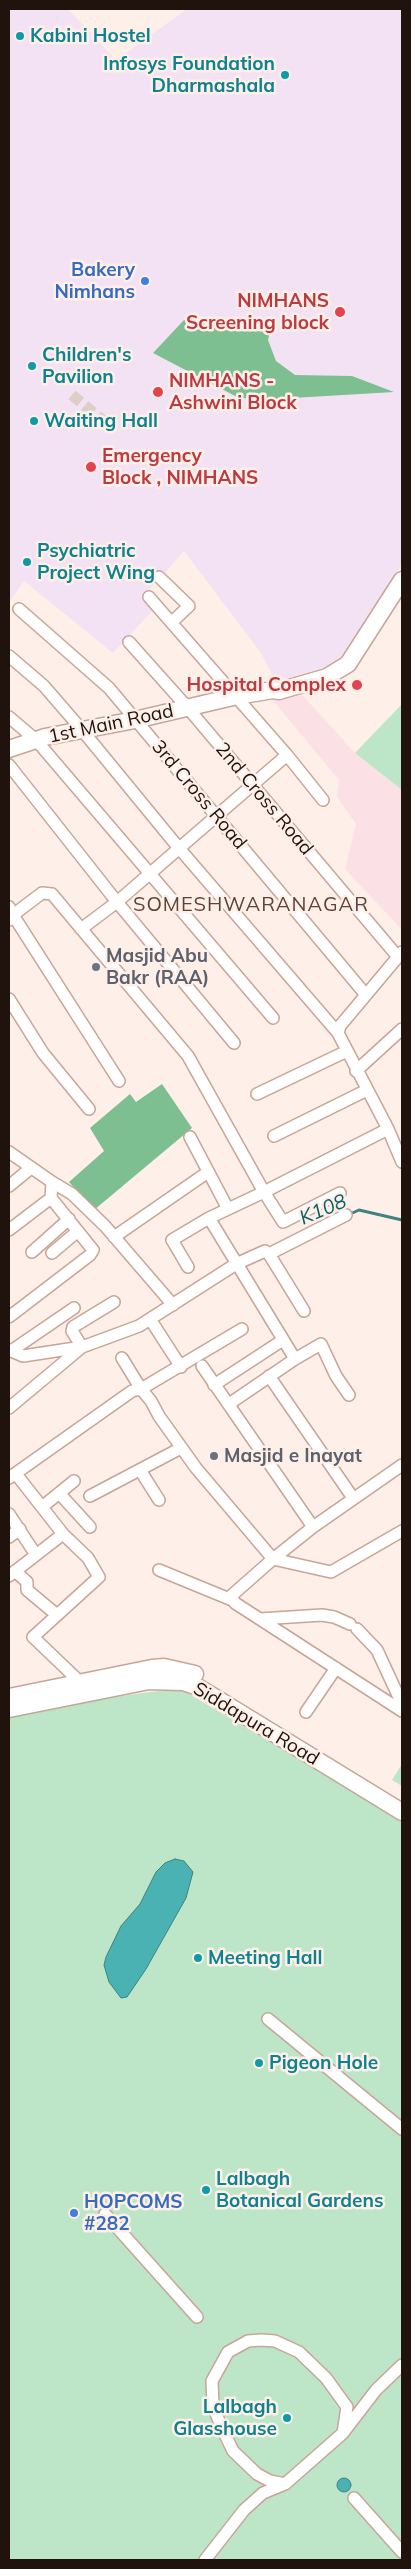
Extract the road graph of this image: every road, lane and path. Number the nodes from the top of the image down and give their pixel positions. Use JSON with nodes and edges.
{"nodes":[{"id":1,"x":402,"y":572,"type":"edge"},
{"id":2,"x":159,"y":577,"type":"dead end"},
{"id":3,"x":402,"y":580,"type":"edge"},
{"id":4,"x":149,"y":597,"type":"dead end"},
{"id":5,"x":19,"y":609,"type":"dead end"},
{"id":6,"x":172,"y":622,"type":"junction"},
{"id":7,"x":129,"y":642,"type":"dead end"},
{"id":8,"x":9,"y":656,"type":"edge"},
{"id":9,"x":273,"y":690,"type":"junction"},
{"id":10,"x":236,"y":696,"type":"junction"},
{"id":11,"x":187,"y":707,"type":"junction"},
{"id":12,"x":9,"y":717,"type":"edge"},
{"id":13,"x":136,"y":720,"type":"junction"},
{"id":14,"x":82,"y":730,"type":"junction"},
{"id":15,"x":36,"y":740,"type":"junction"},
{"id":16,"x":9,"y":749,"type":"edge"},
{"id":17,"x":287,"y":755,"type":"junction"},
{"id":18,"x":9,"y":765,"type":"edge"},
{"id":19,"x":253,"y":785,"type":"junction"},
{"id":20,"x":323,"y":800,"type":"dead end"},
{"id":21,"x":216,"y":816,"type":"junction"},
{"id":22,"x":178,"y":847,"type":"junction"},
{"id":23,"x":149,"y":873,"type":"junction"},
{"id":24,"x":117,"y":902,"type":"junction"},
{"id":25,"x":10,"y":914,"type":"edge"},
{"id":26,"x":81,"y":929,"type":"junction"},
{"id":27,"x":400,"y":954,"type":"edge"},
{"id":28,"x":366,"y":994,"type":"junction"},
{"id":29,"x":9,"y":999,"type":"edge"},
{"id":30,"x":273,"y":1018,"type":"dead end"},
{"id":31,"x":402,"y":1029,"type":"edge"},
{"id":32,"x":338,"y":1033,"type":"junction"},
{"id":33,"x":234,"y":1043,"type":"dead end"},
{"id":34,"x":347,"y":1051,"type":"junction"},
{"id":35,"x":356,"y":1071,"type":"junction"},
{"id":36,"x":119,"y":1081,"type":"dead end"},
{"id":37,"x":367,"y":1090,"type":"junction"},
{"id":38,"x":257,"y":1094,"type":"dead end"},
{"id":39,"x":89,"y":1109,"type":"dead end"},
{"id":40,"x":388,"y":1129,"type":"junction"},
{"id":41,"x":274,"y":1136,"type":"dead end"},
{"id":42,"x":190,"y":1137,"type":"dead end"},
{"id":43,"x":9,"y":1152,"type":"edge"},
{"id":44,"x":402,"y":1162,"type":"edge"},
{"id":45,"x":31,"y":1168,"type":"junction"},
{"id":46,"x":208,"y":1172,"type":"junction"},
{"id":47,"x":52,"y":1182,"type":"junction"},
{"id":48,"x":9,"y":1186,"type":"edge"},
{"id":49,"x":264,"y":1192,"type":"junction"},
{"id":50,"x":340,"y":1193,"type":"dead end"},
{"id":51,"x":51,"y":1198,"type":"junction"},
{"id":52,"x":228,"y":1209,"type":"junction"},
{"id":53,"x":346,"y":1215,"type":"dead end"},
{"id":54,"x":209,"y":1218,"type":"junction"},
{"id":55,"x":69,"y":1219,"type":"junction"},
{"id":56,"x":9,"y":1230,"type":"edge"},
{"id":57,"x":78,"y":1231,"type":"junction"},
{"id":58,"x":114,"y":1237,"type":"junction"},
{"id":59,"x":32,"y":1252,"type":"dead end"},
{"id":60,"x":52,"y":1252,"type":"dead end"},
{"id":61,"x":269,"y":1254,"type":"junction"},
{"id":62,"x":236,"y":1264,"type":"junction"},
{"id":63,"x":188,"y":1267,"type":"dead end"},
{"id":64,"x":114,"y":1302,"type":"dead end"},
{"id":65,"x":173,"y":1305,"type":"junction"},
{"id":66,"x":74,"y":1308,"type":"dead end"},
{"id":67,"x":304,"y":1311,"type":"dead end"},
{"id":68,"x":9,"y":1317,"type":"edge"},
{"id":69,"x":150,"y":1319,"type":"junction"},
{"id":70,"x":242,"y":1329,"type":"dead end"},
{"id":71,"x":283,"y":1340,"type":"junction"},
{"id":72,"x":82,"y":1347,"type":"junction"},
{"id":73,"x":10,"y":1351,"type":"edge"},
{"id":74,"x":122,"y":1358,"type":"dead end"},
{"id":75,"x":295,"y":1359,"type":"junction"},
{"id":76,"x":202,"y":1366,"type":"dead end"},
{"id":77,"x":181,"y":1367,"type":"junction"},
{"id":78,"x":269,"y":1376,"type":"junction"},
{"id":79,"x":214,"y":1384,"type":"dead end"},
{"id":80,"x":140,"y":1389,"type":"junction"},
{"id":81,"x":349,"y":1395,"type":"dead end"},
{"id":82,"x":229,"y":1404,"type":"dead end"},
{"id":83,"x":9,"y":1408,"type":"edge"},
{"id":84,"x":181,"y":1448,"type":"junction"},
{"id":85,"x":402,"y":1465,"type":"edge"},
{"id":86,"x":140,"y":1470,"type":"junction"},
{"id":87,"x":12,"y":1476,"type":"edge"},
{"id":88,"x":74,"y":1481,"type":"dead end"},
{"id":89,"x":59,"y":1493,"type":"junction"},
{"id":90,"x":90,"y":1496,"type":"dead end"},
{"id":91,"x":353,"y":1498,"type":"junction"},
{"id":92,"x":159,"y":1500,"type":"dead end"},
{"id":93,"x":42,"y":1507,"type":"junction"},
{"id":94,"x":9,"y":1514,"type":"edge"},
{"id":95,"x":90,"y":1527,"type":"dead end"},
{"id":96,"x":313,"y":1527,"type":"junction"},
{"id":97,"x":20,"y":1529,"type":"junction"},
{"id":98,"x":402,"y":1531,"type":"edge"},
{"id":99,"x":63,"y":1534,"type":"junction"},
{"id":100,"x":9,"y":1537,"type":"edge"},
{"id":101,"x":36,"y":1555,"type":"junction"},
{"id":102,"x":273,"y":1559,"type":"junction"},
{"id":103,"x":159,"y":1570,"type":"dead end"},
{"id":104,"x":12,"y":1573,"type":"edge"},
{"id":105,"x":232,"y":1600,"type":"junction"},
{"id":106,"x":57,"y":1615,"type":"junction"},
{"id":107,"x":260,"y":1619,"type":"junction"},
{"id":108,"x":336,"y":1668,"type":"junction"},
{"id":109,"x":80,"y":1688,"type":"junction"},
{"id":110,"x":9,"y":1697,"type":"edge"},
{"id":111,"x":402,"y":1704,"type":"edge"},
{"id":112,"x":9,"y":1709,"type":"edge"},
{"id":113,"x":402,"y":1711,"type":"edge"},
{"id":114,"x":306,"y":1712,"type":"dead end"},
{"id":115,"x":402,"y":1799,"type":"edge"},
{"id":116,"x":402,"y":1812,"type":"edge"},
{"id":117,"x":268,"y":2019,"type":"dead end"},
{"id":118,"x":402,"y":2129,"type":"edge"},
{"id":119,"x":106,"y":2214,"type":"dead end"},
{"id":120,"x":197,"y":2317,"type":"dead end"},
{"id":121,"x":402,"y":2365,"type":"edge"},
{"id":122,"x":343,"y":2433,"type":"junction"},
{"id":123,"x":286,"y":2484,"type":"junction"},
{"id":124,"x":354,"y":2498,"type":"dead end"},
{"id":125,"x":402,"y":2552,"type":"edge"},
{"id":126,"x":205,"y":2560,"type":"edge"}],
"edges":[{"from":1,"to":9,"type":"main road"},
{"from":2,"to":6,"type":"street"},
{"from":3,"to":9,"type":"main road"},
{"from":4,"to":6,"type":"street"},
{"from":5,"to":13,"type":"street","name":"3rd Cross Road"},
{"from":6,"to":10,"type":"street"},
{"from":7,"to":11,"type":"street","name":"2nd Cross Road"},
{"from":8,"to":14,"type":"street"},
{"from":9,"to":10,"type":"main road","name":"1st Main Road"},
{"from":10,"to":11,"type":"main road","name":"1st Main Road"},
{"from":10,"to":17,"type":"street"},
{"from":11,"to":13,"type":"main road","name":"1st Main Road"},
{"from":11,"to":19,"type":"street","name":"2nd Cross Road"},
{"from":12,"to":15,"type":"street"},
{"from":13,"to":14,"type":"main road","name":"1st Main Road"},
{"from":13,"to":21,"type":"street","name":"3rd Cross Road"},
{"from":14,"to":15,"type":"main road","name":"1st Main Road"},
{"from":14,"to":22,"type":"street"},
{"from":15,"to":16,"type":"main road","name":"1st Main Road"},
{"from":15,"to":23,"type":"street"},
{"from":17,"to":19,"type":"street"},
{"from":17,"to":20,"type":"street"},
{"from":18,"to":24,"type":"street"},
{"from":19,"to":21,"type":"street"},
{"from":19,"to":27,"type":"street","name":"2nd Cross Road"},
{"from":21,"to":22,"type":"street"},
{"from":21,"to":28,"type":"street","name":"3rd Cross Road"},
{"from":22,"to":23,"type":"street"},
{"from":22,"to":32,"type":"street"},
{"from":23,"to":24,"type":"street"},
{"from":23,"to":30,"type":"street"},
{"from":24,"to":26,"type":"street"},
{"from":24,"to":33,"type":"street"},
{"from":25,"to":26,"type":"street"},
{"from":25,"to":36,"type":"street"},
{"from":26,"to":49,"type":"street"},
{"from":27,"to":28,"type":"street"},
{"from":28,"to":32,"type":"street"},
{"from":29,"to":39,"type":"street"},
{"from":31,"to":35,"type":"street"},
{"from":32,"to":34,"type":"street"},
{"from":34,"to":35,"type":"street"},
{"from":34,"to":38,"type":"street"},
{"from":35,"to":37,"type":"street"},
{"from":37,"to":40,"type":"street"},
{"from":37,"to":41,"type":"street"},
{"from":40,"to":44,"type":"street"},
{"from":40,"to":49,"type":"street"},
{"from":42,"to":46,"type":"street"},
{"from":43,"to":45,"type":"street"},
{"from":45,"to":47,"type":"street"},
{"from":45,"to":48,"type":"street"},
{"from":46,"to":52,"type":"street"},
{"from":46,"to":58,"type":"street"},
{"from":47,"to":51,"type":"street"},
{"from":47,"to":58,"type":"street"},
{"from":49,"to":50,"type":"street"},
{"from":49,"to":52,"type":"street"},
{"from":51,"to":55,"type":"street"},
{"from":51,"to":56,"type":"street"},
{"from":52,"to":54,"type":"street"},
{"from":53,"to":61,"type":"street"},
{"from":54,"to":62,"type":"street"},
{"from":54,"to":63,"type":"street"},
{"from":55,"to":57,"type":"street"},
{"from":55,"to":59,"type":"street"},
{"from":57,"to":60,"type":"street"},
{"from":57,"to":68,"type":"street"},
{"from":58,"to":65,"type":"street"},
{"from":61,"to":62,"type":"street"},
{"from":61,"to":67,"type":"street"},
{"from":62,"to":65,"type":"street"},
{"from":62,"to":71,"type":"street"},
{"from":64,"to":72,"type":"street"},
{"from":65,"to":69,"type":"street"},
{"from":66,"to":73,"type":"street"},
{"from":69,"to":72,"type":"street"},
{"from":69,"to":77,"type":"street"},
{"from":70,"to":77,"type":"street"},
{"from":71,"to":75,"type":"street"},
{"from":71,"to":79,"type":"street"},
{"from":72,"to":73,"type":"street"},
{"from":72,"to":83,"type":"street"},
{"from":74,"to":80,"type":"street"},
{"from":75,"to":78,"type":"street"},
{"from":75,"to":81,"type":"street"},
{"from":76,"to":96,"type":"street"},
{"from":77,"to":80,"type":"street"},
{"from":78,"to":82,"type":"street"},
{"from":78,"to":91,"type":"street"},
{"from":80,"to":84,"type":"street"},
{"from":80,"to":87,"type":"street"},
{"from":84,"to":86,"type":"street"},
{"from":84,"to":102,"type":"street"},
{"from":85,"to":91,"type":"street"},
{"from":86,"to":90,"type":"street"},
{"from":86,"to":92,"type":"street"},
{"from":87,"to":93,"type":"street"},
{"from":88,"to":89,"type":"street"},
{"from":89,"to":93,"type":"street"},
{"from":89,"to":95,"type":"street"},
{"from":91,"to":96,"type":"street"},
{"from":93,"to":99,"type":"street"},
{"from":94,"to":97,"type":"street"},
{"from":96,"to":102,"type":"street"},
{"from":97,"to":100,"type":"street"},
{"from":97,"to":101,"type":"street"},
{"from":98,"to":102,"type":"street"},
{"from":99,"to":101,"type":"street"},
{"from":99,"to":106,"type":"street"},
{"from":101,"to":104,"type":"street"},
{"from":102,"to":105,"type":"street"},
{"from":103,"to":105,"type":"street"},
{"from":104,"to":106,"type":"street"},
{"from":105,"to":107,"type":"street"},
{"from":106,"to":109,"type":"street"},
{"from":107,"to":108,"type":"street"},
{"from":107,"to":111,"type":"street"},
{"from":108,"to":113,"type":"street"},
{"from":108,"to":114,"type":"street"},
{"from":109,"to":110,"type":"main road","name":"Siddapura Road"},
{"from":109,"to":112,"type":"main road","name":"Siddapura Road"},
{"from":109,"to":115,"type":"main road","name":"Siddapura Road"},
{"from":109,"to":116,"type":"main road","name":"Siddapura Road"},
{"from":111,"to":113,"type":"street"},
{"from":117,"to":118,"type":"street"},
{"from":119,"to":120,"type":"street"},
{"from":121,"to":122,"type":"street"},
{"from":122,"to":123,"type":"street"},
{"from":122,"to":123,"type":"street"},
{"from":123,"to":126,"type":"street"},
{"from":124,"to":125,"type":"street"}]}
